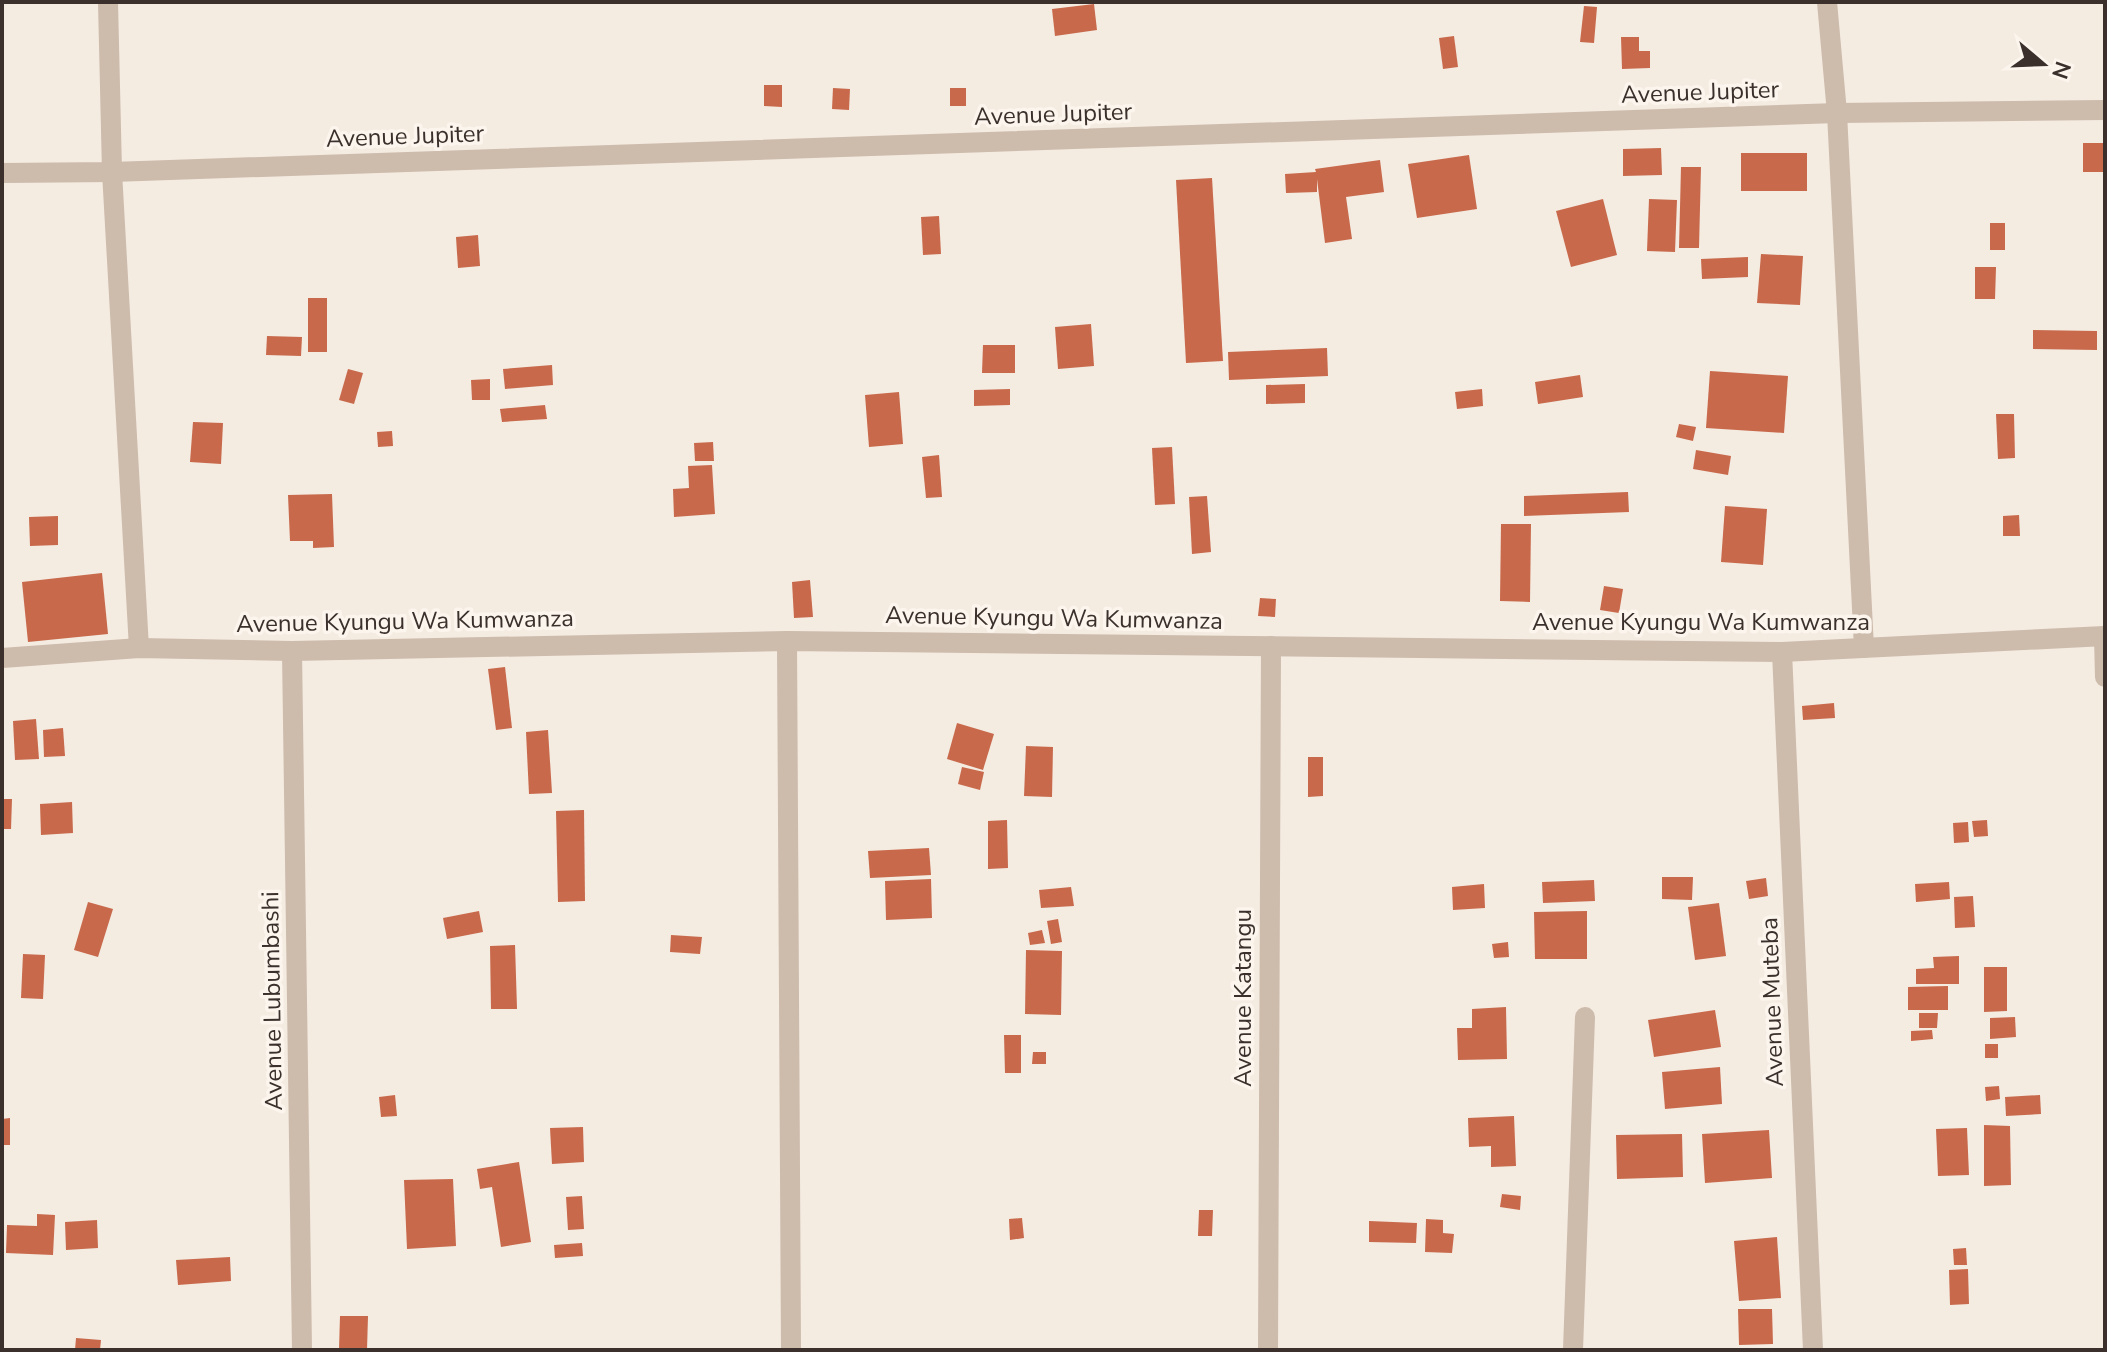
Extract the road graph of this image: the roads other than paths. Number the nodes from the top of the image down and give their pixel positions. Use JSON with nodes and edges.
{"nodes":[{"id":1,"x":108,"y":2,"type":"edge"},
{"id":2,"x":1827,"y":2,"type":"edge"},
{"id":3,"x":2105,"y":110,"type":"edge"},
{"id":4,"x":1837,"y":113,"type":"junction"},
{"id":5,"x":112,"y":172,"type":"junction"},
{"id":6,"x":2,"y":173,"type":"edge"},
{"id":7,"x":2104,"y":636,"type":"edge"},
{"id":8,"x":787,"y":641,"type":"junction"},
{"id":9,"x":1271,"y":646,"type":"junction"},
{"id":10,"x":139,"y":648,"type":"junction"},
{"id":11,"x":1864,"y":648,"type":"junction"},
{"id":12,"x":292,"y":651,"type":"junction"},
{"id":13,"x":1782,"y":652,"type":"junction"},
{"id":14,"x":2,"y":658,"type":"edge"},
{"id":15,"x":2105,"y":677,"type":"edge"},
{"id":16,"x":1585,"y":1017,"type":"dead end"},
{"id":17,"x":302,"y":1350,"type":"edge"},
{"id":18,"x":791,"y":1350,"type":"edge"},
{"id":19,"x":1268,"y":1350,"type":"edge"},
{"id":20,"x":1573,"y":1350,"type":"edge"},
{"id":21,"x":1813,"y":1350,"type":"edge"}],
"edges":[{"from":1,"to":5,"type":"street"},
{"from":2,"to":4,"type":"street"},
{"from":3,"to":4,"type":"street","name":"Avenue Jupiter"},
{"from":4,"to":5,"type":"street","name":"Avenue Jupiter"},
{"from":4,"to":11,"type":"street"},
{"from":5,"to":6,"type":"street","name":"Avenue Jupiter"},
{"from":5,"to":10,"type":"street"},
{"from":7,"to":11,"type":"street","name":"Avenue Kyungu Wa Kumwanza"},
{"from":7,"to":15,"type":"street"},
{"from":8,"to":9,"type":"street","name":"Avenue Kyungu Wa Kumwanza"},
{"from":8,"to":12,"type":"street","name":"Avenue Kyungu Wa Kumwanza"},
{"from":8,"to":18,"type":"street"},
{"from":9,"to":13,"type":"street","name":"Avenue Kyungu Wa Kumwanza"},
{"from":9,"to":19,"type":"street","name":"Avenue Katangu"},
{"from":10,"to":12,"type":"street","name":"Avenue Kyungu Wa Kumwanza"},
{"from":10,"to":14,"type":"street","name":"Avenue Kyungu Wa Kumwanza"},
{"from":11,"to":13,"type":"street","name":"Avenue Kyungu Wa Kumwanza"},
{"from":12,"to":17,"type":"street","name":"Avenue Lubumbashi"},
{"from":13,"to":21,"type":"street","name":"Avenue Muteba"},
{"from":16,"to":20,"type":"street"}]}
